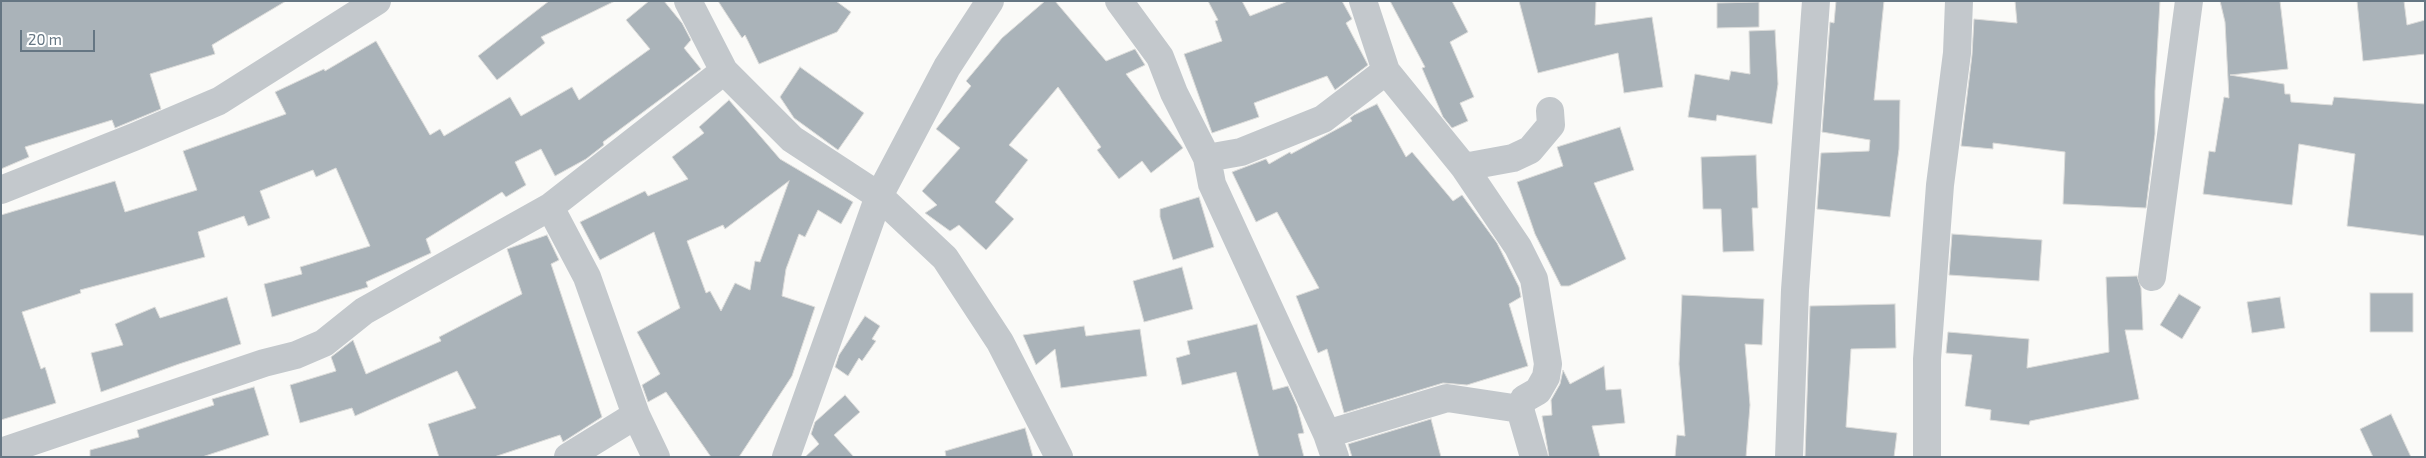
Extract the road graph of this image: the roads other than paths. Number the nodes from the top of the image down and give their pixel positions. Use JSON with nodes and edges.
{"nodes":[{"id":1,"x":377,"y":1,"type":"edge"},
{"id":2,"x":688,"y":1,"type":"edge"},
{"id":3,"x":990,"y":1,"type":"edge"},
{"id":4,"x":1119,"y":1,"type":"edge"},
{"id":5,"x":1364,"y":1,"type":"edge"},
{"id":6,"x":1816,"y":1,"type":"edge"},
{"id":7,"x":1959,"y":1,"type":"edge"},
{"id":8,"x":2189,"y":1,"type":"edge"},
{"id":9,"x":1386,"y":71,"type":"junction"},
{"id":10,"x":724,"y":72,"type":"junction"},
{"id":11,"x":1550,"y":111,"type":"dead end"},
{"id":12,"x":1207,"y":158,"type":"junction"},
{"id":13,"x":1464,"y":167,"type":"junction"},
{"id":14,"x":1,"y":190,"type":"edge"},
{"id":15,"x":879,"y":196,"type":"junction"},
{"id":16,"x":550,"y":207,"type":"junction"},
{"id":17,"x":2152,"y":277,"type":"dead end"},
{"id":18,"x":1520,"y":409,"type":"junction"},
{"id":19,"x":636,"y":415,"type":"junction"},
{"id":20,"x":1331,"y":445,"type":"edge"},
{"id":21,"x":1,"y":452,"type":"edge"},
{"id":22,"x":787,"y":456,"type":"edge"},
{"id":23,"x":568,"y":457,"type":"edge"},
{"id":24,"x":656,"y":457,"type":"edge"},
{"id":25,"x":1059,"y":457,"type":"edge"},
{"id":26,"x":1534,"y":457,"type":"edge"},
{"id":27,"x":1789,"y":457,"type":"edge"},
{"id":28,"x":1927,"y":457,"type":"edge"}],
"edges":[{"from":1,"to":14,"type":"street"},
{"from":2,"to":10,"type":"street"},
{"from":3,"to":15,"type":"street"},
{"from":4,"to":12,"type":"street"},
{"from":5,"to":9,"type":"street"},
{"from":6,"to":27,"type":"street"},
{"from":7,"to":28,"type":"street"},
{"from":8,"to":17,"type":"street"},
{"from":9,"to":12,"type":"street"},
{"from":9,"to":13,"type":"street"},
{"from":10,"to":15,"type":"street"},
{"from":10,"to":16,"type":"street"},
{"from":11,"to":13,"type":"street"},
{"from":12,"to":20,"type":"street"},
{"from":13,"to":18,"type":"street"},
{"from":15,"to":22,"type":"street"},
{"from":15,"to":25,"type":"street"},
{"from":16,"to":19,"type":"street"},
{"from":16,"to":21,"type":"street"},
{"from":18,"to":20,"type":"street"},
{"from":18,"to":26,"type":"street"},
{"from":19,"to":23,"type":"street"},
{"from":19,"to":24,"type":"street"}]}
